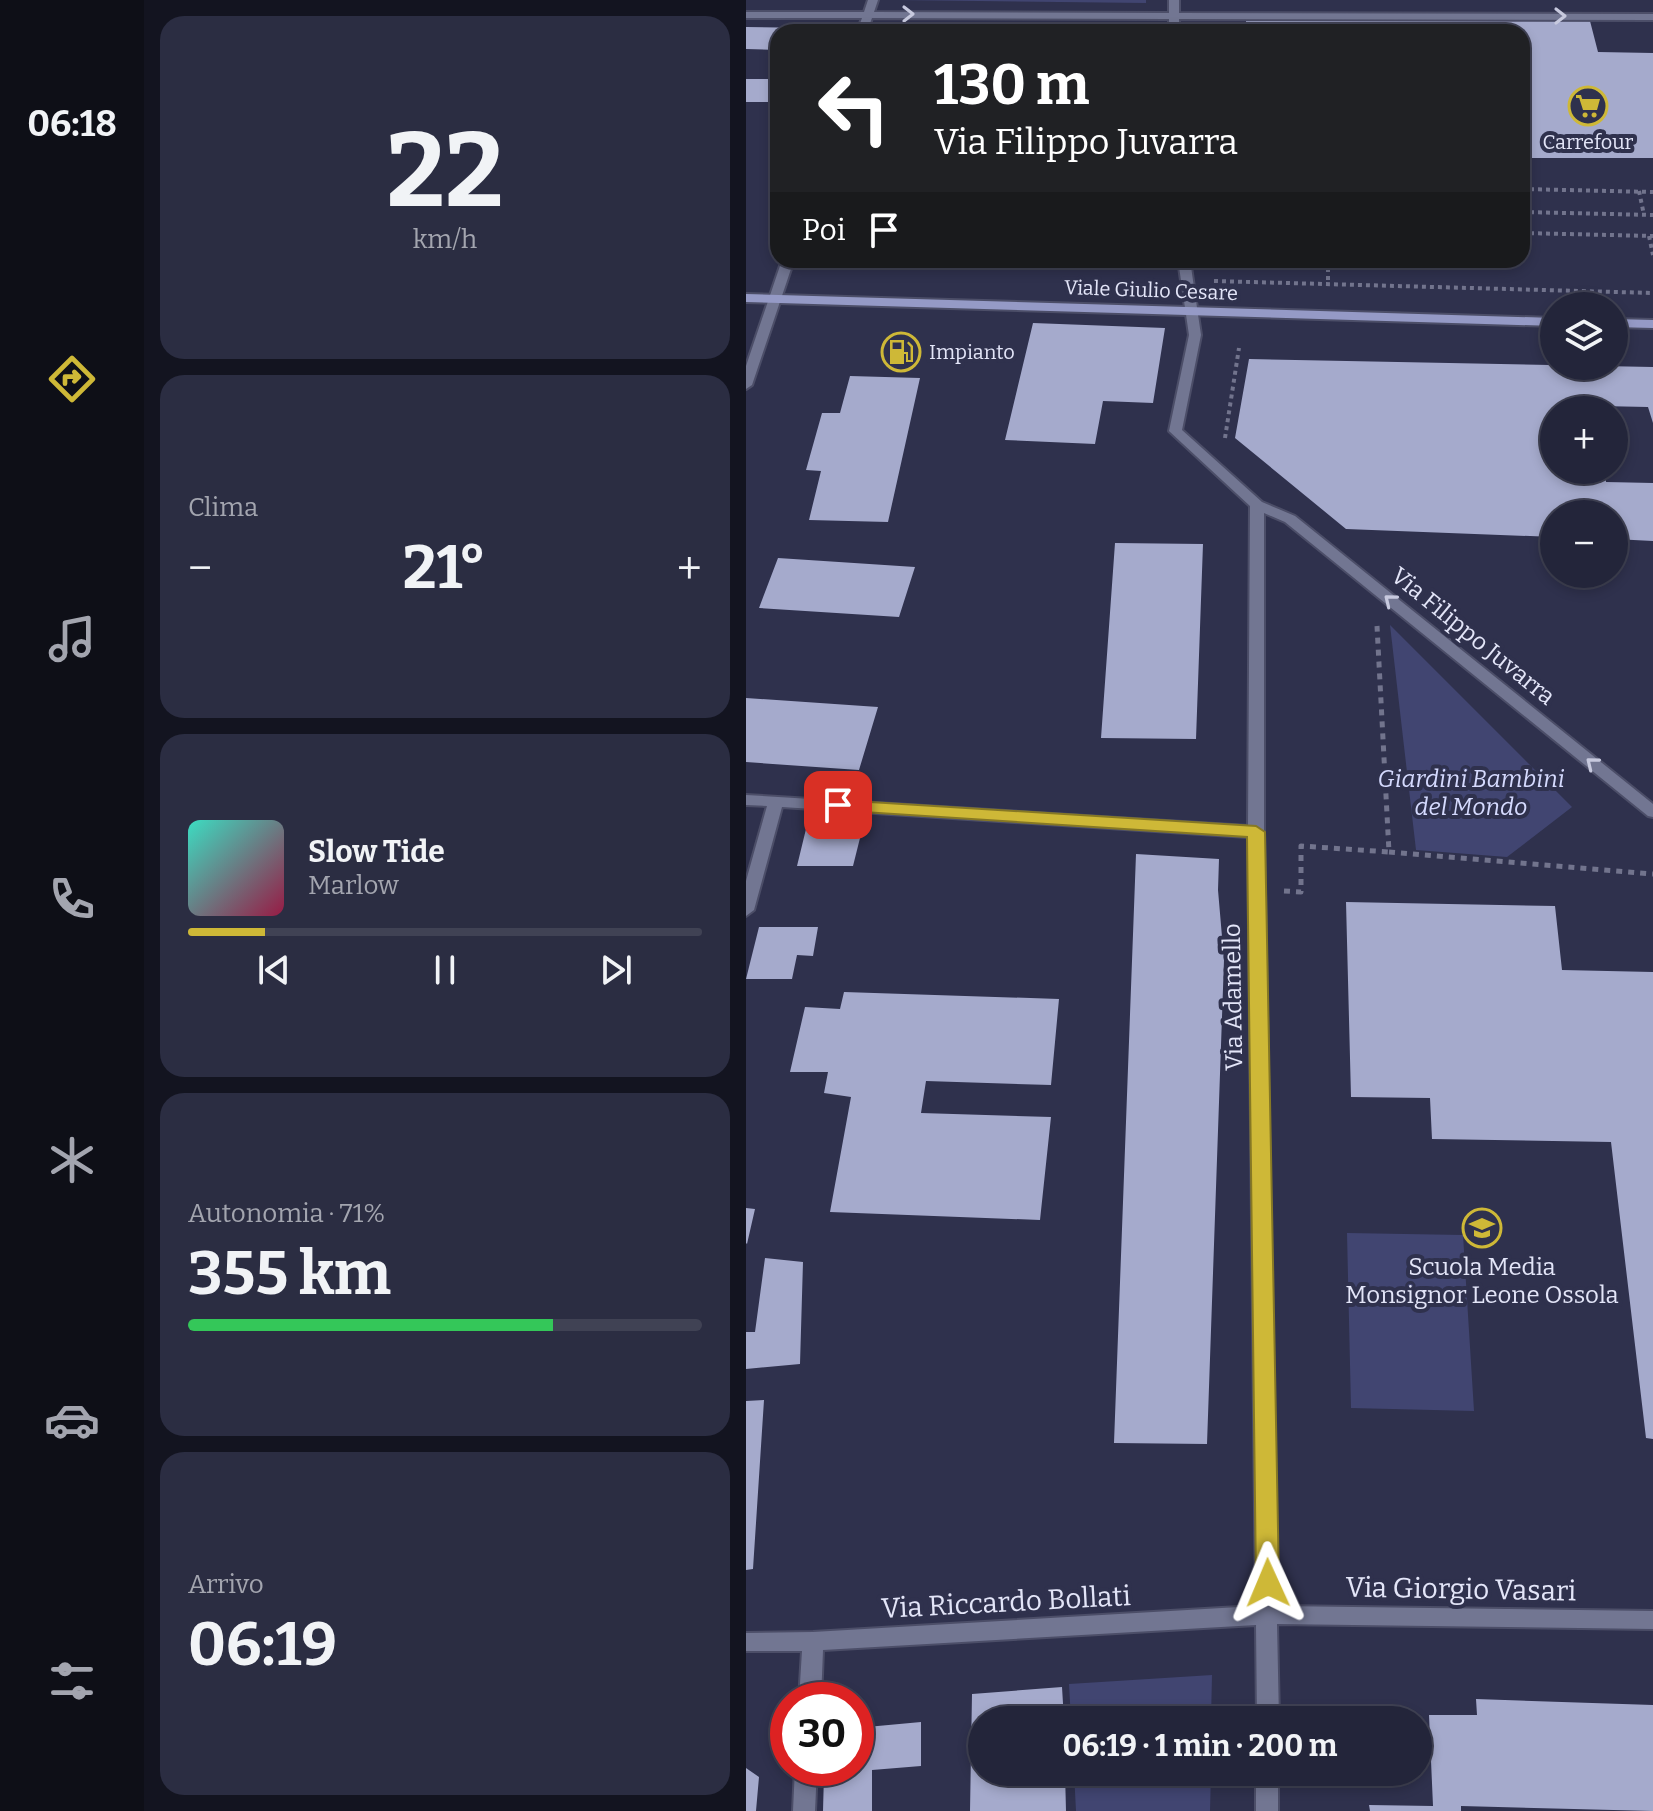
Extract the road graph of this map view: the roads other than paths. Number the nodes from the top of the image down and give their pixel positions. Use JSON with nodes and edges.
{"nodes":[{"id":1,"x":873,"y":0,"type":"edge"},
{"id":2,"x":1174,"y":0,"type":"edge"},
{"id":3,"x":868,"y":14,"type":"junction"},
{"id":4,"x":746,"y":15,"type":"edge"},
{"id":5,"x":1174,"y":16,"type":"junction"},
{"id":6,"x":1653,"y":17,"type":"edge"},
{"id":7,"x":865,"y":24,"type":"edge"},
{"id":8,"x":1174,"y":24,"type":"edge"},
{"id":9,"x":785,"y":268,"type":"edge"},
{"id":10,"x":1185,"y":268,"type":"edge"},
{"id":11,"x":746,"y":298,"type":"edge"},
{"id":12,"x":775,"y":299,"type":"junction"},
{"id":13,"x":1191,"y":311,"type":"junction"},
{"id":14,"x":1540,"y":322,"type":"edge"},
{"id":15,"x":1628,"y":323,"type":"edge"},
{"id":16,"x":1653,"y":324,"type":"edge"},
{"id":17,"x":746,"y":385,"type":"edge"},
{"id":18,"x":1257,"y":505,"type":"junction"},
{"id":19,"x":746,"y":800,"type":"edge"},
{"id":20,"x":776,"y":801,"type":"junction"},
{"id":21,"x":1653,"y":812,"type":"edge"},
{"id":22,"x":1256,"y":832,"type":"junction"},
{"id":23,"x":746,"y":910,"type":"edge"},
{"id":24,"x":1268,"y":1615,"type":"junction"},
{"id":25,"x":1653,"y":1620,"type":"edge"},
{"id":26,"x":813,"y":1641,"type":"junction"},
{"id":27,"x":746,"y":1642,"type":"edge"},
{"id":28,"x":811,"y":1682,"type":"edge"},
{"id":29,"x":1268,"y":1706,"type":"edge"},
{"id":30,"x":805,"y":1786,"type":"edge"},
{"id":31,"x":1267,"y":1786,"type":"edge"},
{"id":32,"x":804,"y":1811,"type":"edge"},
{"id":33,"x":1267,"y":1811,"type":"edge"}],
"edges":[{"from":1,"to":3,"type":"street"},
{"from":2,"to":5,"type":"street"},
{"from":3,"to":4,"type":"street"},
{"from":3,"to":5,"type":"street","one_way":true},
{"from":3,"to":7,"type":"street"},
{"from":5,"to":6,"type":"street","one_way":true},
{"from":5,"to":8,"type":"street"},
{"from":9,"to":12,"type":"street"},
{"from":10,"to":13,"type":"street"},
{"from":11,"to":12,"type":"main road","name":"Viale Giulio Cesare"},
{"from":12,"to":13,"type":"main road","name":"Viale Giulio Cesare"},
{"from":12,"to":17,"type":"street"},
{"from":13,"to":14,"type":"main road","name":"Viale Giulio Cesare"},
{"from":13,"to":18,"type":"street"},
{"from":15,"to":16,"type":"main road"},
{"from":21,"to":18,"type":"street","name":"Via Filippo Juvarra","one_way":true},
{"from":18,"to":22,"type":"street","name":"Via Adamello"},
{"from":19,"to":20,"type":"street"},
{"from":20,"to":22,"type":"street"},
{"from":20,"to":23,"type":"street"},
{"from":22,"to":24,"type":"street","name":"Via Adamello"},
{"from":24,"to":25,"type":"street","name":"Via Giorgio Vasari"},
{"from":24,"to":26,"type":"street","name":"Via Riccardo Bollati"},
{"from":24,"to":29,"type":"street","name":"Via Adamello"},
{"from":26,"to":27,"type":"street","name":"Via Riccardo Bollati"},
{"from":26,"to":28,"type":"street"},
{"from":30,"to":32,"type":"street"},
{"from":31,"to":33,"type":"street"}]}
